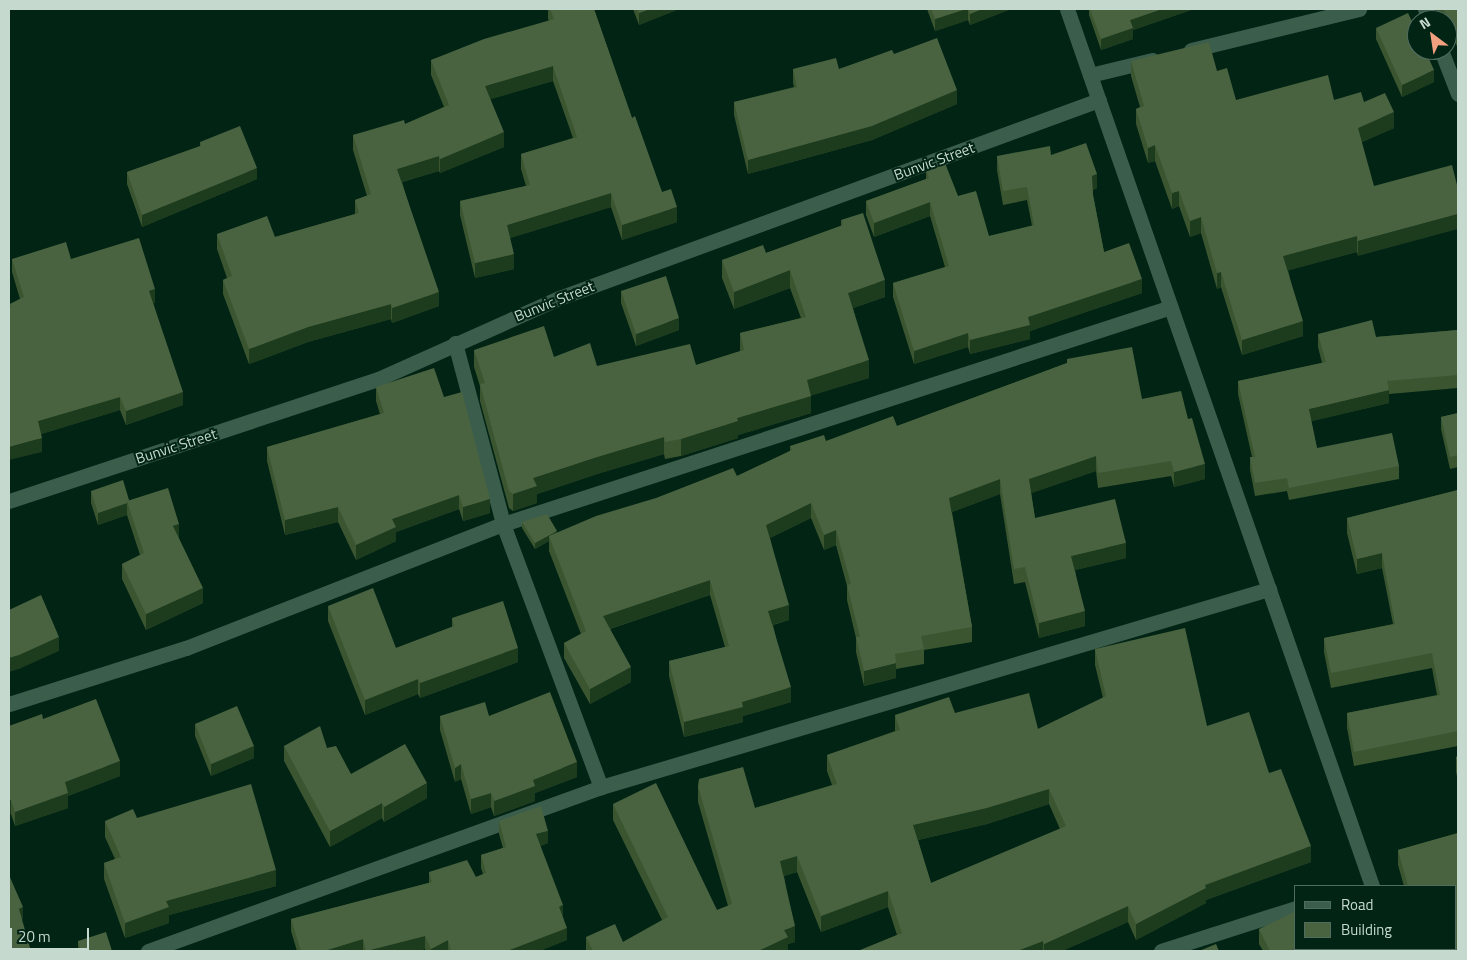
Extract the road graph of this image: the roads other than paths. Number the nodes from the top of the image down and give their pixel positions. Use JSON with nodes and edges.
{"nodes":[{"id":1,"x":1067,"y":9,"type":"edge"},
{"id":2,"x":1359,"y":9,"type":"edge"},
{"id":3,"x":1445,"y":60,"type":"edge"},
{"id":4,"x":1090,"y":75,"type":"junction"},
{"id":5,"x":1458,"y":94,"type":"edge"},
{"id":6,"x":1099,"y":100,"type":"junction"},
{"id":7,"x":1171,"y":307,"type":"junction"},
{"id":8,"x":455,"y":343,"type":"junction"},
{"id":9,"x":9,"y":501,"type":"edge"},
{"id":10,"x":503,"y":524,"type":"junction"},
{"id":11,"x":1269,"y":589,"type":"junction"},
{"id":12,"x":9,"y":704,"type":"edge"},
{"id":13,"x":601,"y":787,"type":"junction"},
{"id":14,"x":1368,"y":885,"type":"edge"},
{"id":15,"x":1294,"y":909,"type":"edge"},
{"id":16,"x":148,"y":951,"type":"edge"},
{"id":17,"x":1161,"y":951,"type":"edge"}],
"edges":[{"from":1,"to":4,"type":"street"},
{"from":2,"to":4,"type":"street"},
{"from":3,"to":5,"type":"street"},
{"from":4,"to":6,"type":"street"},
{"from":6,"to":7,"type":"street"},
{"from":6,"to":8,"type":"street","name":"Bunvic Street"},
{"from":7,"to":10,"type":"street"},
{"from":7,"to":11,"type":"street"},
{"from":8,"to":9,"type":"street","name":"Bunvic Street"},
{"from":8,"to":10,"type":"street"},
{"from":10,"to":12,"type":"street"},
{"from":10,"to":13,"type":"street"},
{"from":11,"to":13,"type":"street"},
{"from":11,"to":14,"type":"street"},
{"from":13,"to":16,"type":"street"},
{"from":15,"to":17,"type":"street"}]}
